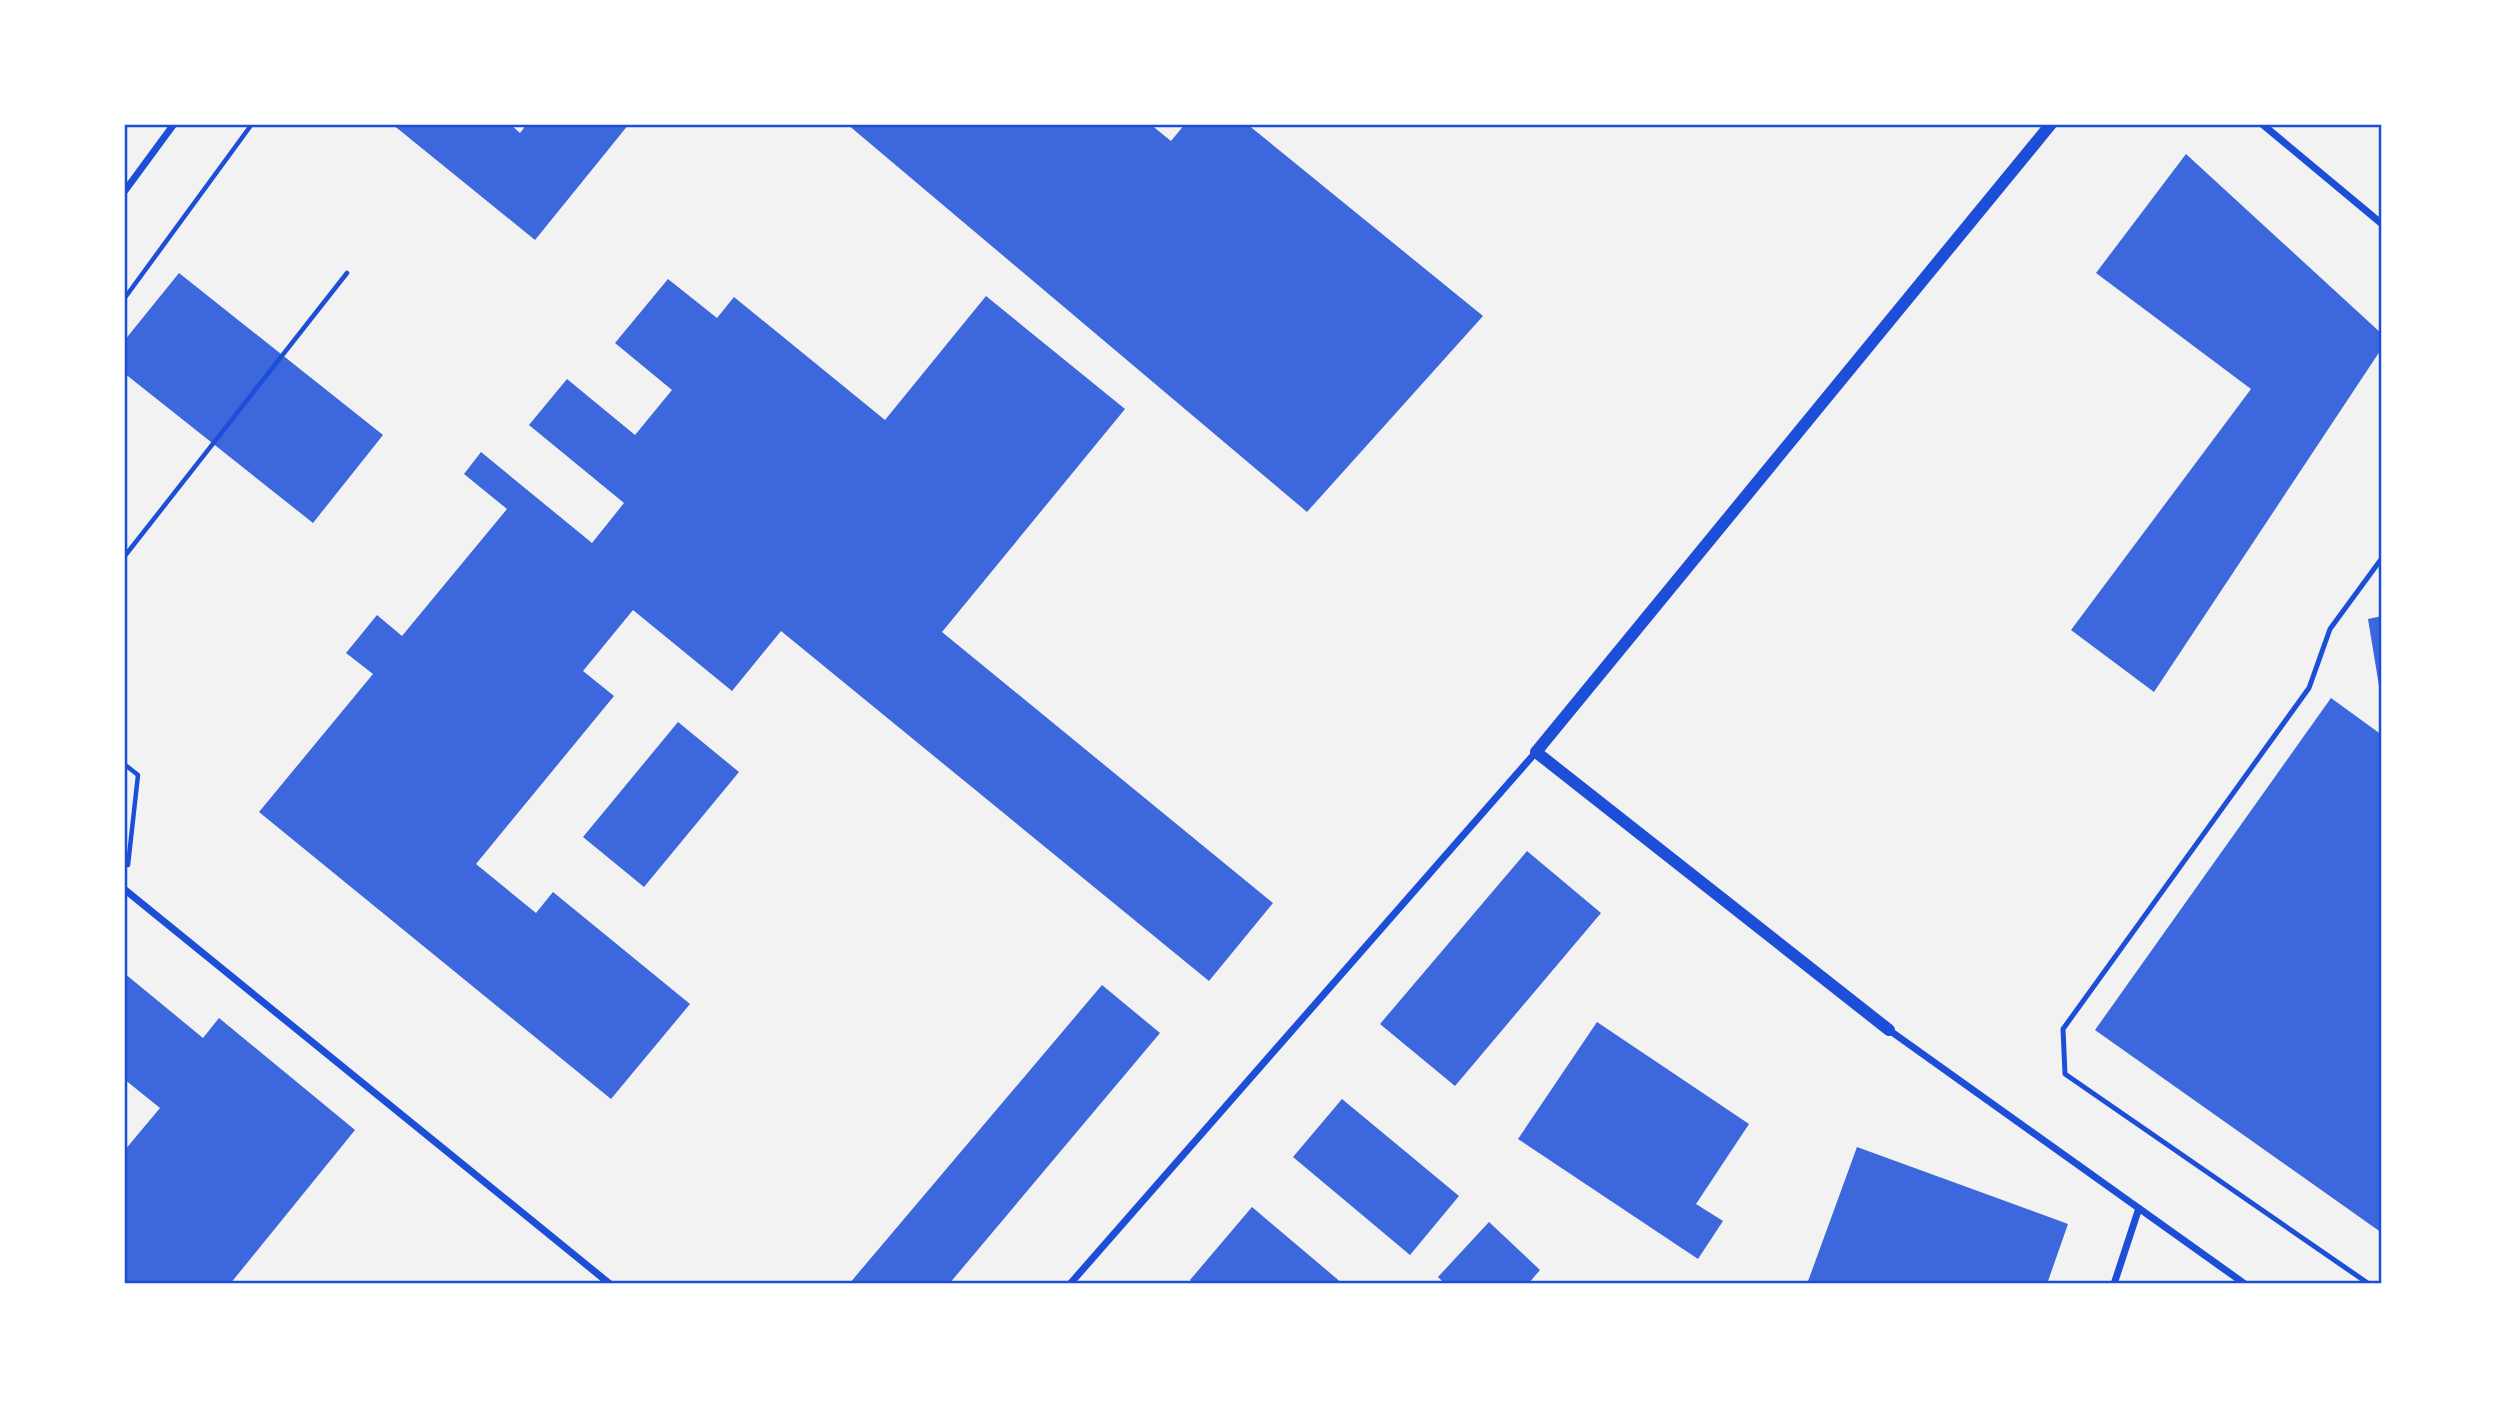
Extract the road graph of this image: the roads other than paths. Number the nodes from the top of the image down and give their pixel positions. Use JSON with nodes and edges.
{"nodes":[{"id":1,"x":174,"y":124,"type":"edge"},
{"id":2,"x":2051,"y":124,"type":"edge"},
{"id":3,"x":2262,"y":124,"type":"edge"},
{"id":4,"x":124,"y":192,"type":"edge"},
{"id":5,"x":2382,"y":224,"type":"edge"},
{"id":6,"x":2382,"y":558,"type":"edge"},
{"id":7,"x":1536,"y":752,"type":"junction"},
{"id":8,"x":125,"y":890,"type":"edge"},
{"id":9,"x":1889,"y":1030,"type":"joint"},
{"id":10,"x":2139,"y":1208,"type":"junction"},
{"id":11,"x":610,"y":1284,"type":"edge"},
{"id":12,"x":1070,"y":1284,"type":"edge"},
{"id":13,"x":2114,"y":1284,"type":"edge"},
{"id":14,"x":2245,"y":1284,"type":"edge"},
{"id":15,"x":2369,"y":1284,"type":"edge"}],
"edges":[{"from":1,"to":4,"type":"street"},
{"from":2,"to":7,"type":"street"},
{"from":3,"to":5,"type":"street"},
{"from":6,"to":15,"type":"lane"},
{"from":7,"to":9,"type":"street"},
{"from":7,"to":12,"type":"street"},
{"from":8,"to":11,"type":"street"},
{"from":9,"to":10,"type":"street"},
{"from":10,"to":13,"type":"street"},
{"from":10,"to":14,"type":"street"}]}
